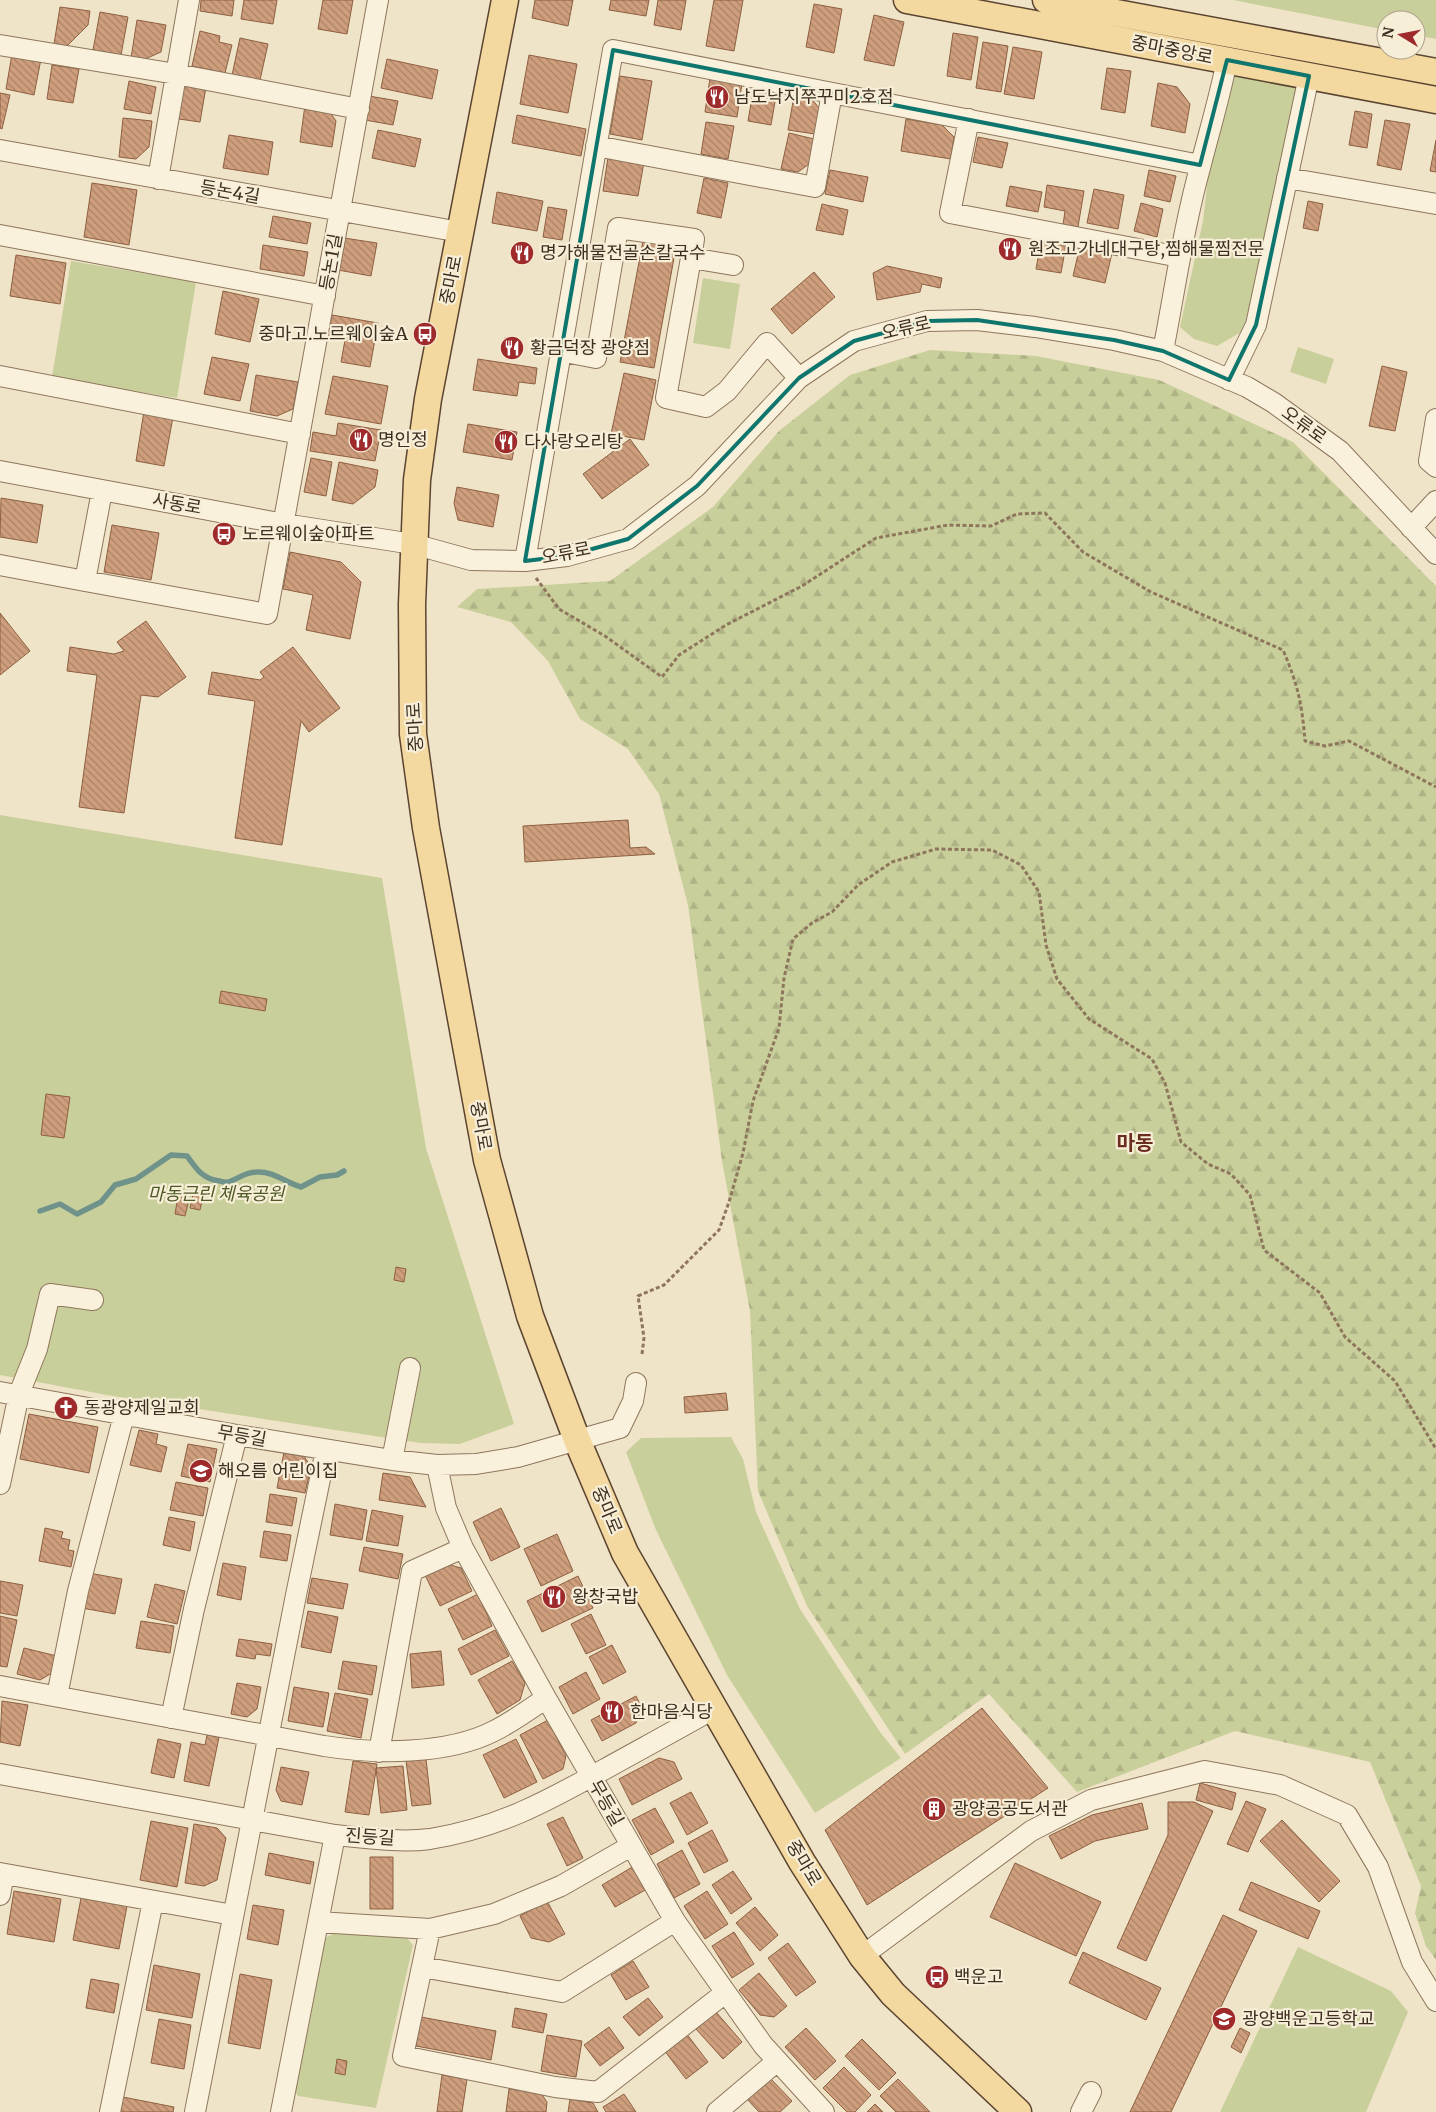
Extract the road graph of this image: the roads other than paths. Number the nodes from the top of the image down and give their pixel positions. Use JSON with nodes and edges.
{"nodes":[{"id":1,"x":189,"y":0,"type":"edge"},
{"id":2,"x":378,"y":0,"type":"edge"},
{"id":3,"x":504,"y":0,"type":"edge"},
{"id":4,"x":907,"y":0,"type":"edge"},
{"id":5,"x":1046,"y":0,"type":"edge"},
{"id":6,"x":0,"y":45,"type":"edge"},
{"id":7,"x":1227,"y":60,"type":"junction"},
{"id":8,"x":1436,"y":72,"type":"edge"},
{"id":9,"x":176,"y":74,"type":"junction"},
{"id":10,"x":1309,"y":76,"type":"junction"},
{"id":11,"x":832,"y":93,"type":"junction"},
{"id":12,"x":1436,"y":100,"type":"edge"},
{"id":13,"x":359,"y":108,"type":"junction"},
{"id":14,"x":969,"y":119,"type":"junction"},
{"id":15,"x":596,"y":146,"type":"junction"},
{"id":16,"x":0,"y":150,"type":"edge"},
{"id":17,"x":1200,"y":165,"type":"junction"},
{"id":18,"x":1287,"y":178,"type":"junction"},
{"id":19,"x":158,"y":179,"type":"junction"},
{"id":20,"x":1436,"y":204,"type":"edge"},
{"id":21,"x":340,"y":212,"type":"junction"},
{"id":22,"x":460,"y":232,"type":"junction"},
{"id":23,"x":0,"y":235,"type":"edge"},
{"id":24,"x":691,"y":258,"type":"junction"},
{"id":25,"x":1180,"y":258,"type":"junction"},
{"id":26,"x":732,"y":265,"type":"dead end"},
{"id":27,"x":325,"y":296,"type":"junction"},
{"id":28,"x":560,"y":351,"type":"junction"},
{"id":29,"x":1164,"y":351,"type":"junction"},
{"id":30,"x":0,"y":376,"type":"edge"},
{"id":31,"x":799,"y":378,"type":"junction"},
{"id":32,"x":1229,"y":380,"type":"junction"},
{"id":33,"x":1436,"y":419,"type":"edge"},
{"id":34,"x":300,"y":434,"type":"junction"},
{"id":35,"x":1436,"y":467,"type":"edge"},
{"id":36,"x":0,"y":471,"type":"edge"},
{"id":37,"x":102,"y":491,"type":"junction"},
{"id":38,"x":1436,"y":501,"type":"edge"},
{"id":39,"x":284,"y":524,"type":"junction"},
{"id":40,"x":1411,"y":528,"type":"junction"},
{"id":41,"x":414,"y":544,"type":"junction"},
{"id":42,"x":1436,"y":554,"type":"edge"},
{"id":43,"x":525,"y":561,"type":"junction"},
{"id":44,"x":0,"y":565,"type":"edge"},
{"id":45,"x":85,"y":581,"type":"junction"},
{"id":46,"x":93,"y":1300,"type":"dead end"},
{"id":47,"x":410,"y":1368,"type":"dead end"},
{"id":48,"x":636,"y":1383,"type":"dead end"},
{"id":49,"x":9,"y":1393,"type":"edge"},
{"id":50,"x":124,"y":1415,"type":"junction"},
{"id":51,"x":237,"y":1435,"type":"junction"},
{"id":52,"x":577,"y":1440,"type":"junction"},
{"id":53,"x":326,"y":1450,"type":"junction"},
{"id":54,"x":392,"y":1460,"type":"junction"},
{"id":55,"x":437,"y":1465,"type":"junction"},
{"id":56,"x":0,"y":1484,"type":"edge"},
{"id":57,"x":463,"y":1548,"type":"junction"},
{"id":58,"x":0,"y":1686,"type":"edge"},
{"id":59,"x":56,"y":1696,"type":"junction"},
{"id":60,"x":546,"y":1698,"type":"junction"},
{"id":61,"x":714,"y":1708,"type":"junction"},
{"id":62,"x":171,"y":1718,"type":"junction"},
{"id":63,"x":269,"y":1735,"type":"junction"},
{"id":64,"x":379,"y":1752,"type":"junction"},
{"id":65,"x":0,"y":1774,"type":"edge"},
{"id":66,"x":591,"y":1777,"type":"junction"},
{"id":67,"x":252,"y":1819,"type":"junction"},
{"id":68,"x":335,"y":1835,"type":"junction"},
{"id":69,"x":631,"y":1846,"type":"junction"},
{"id":70,"x":2,"y":1873,"type":"edge"},
{"id":71,"x":0,"y":1894,"type":"edge"},
{"id":72,"x":153,"y":1901,"type":"junction"},
{"id":73,"x":233,"y":1915,"type":"junction"},
{"id":74,"x":675,"y":1921,"type":"junction"},
{"id":75,"x":318,"y":1922,"type":"junction"},
{"id":76,"x":430,"y":1929,"type":"junction"},
{"id":77,"x":862,"y":1956,"type":"junction"},
{"id":78,"x":422,"y":1967,"type":"junction"},
{"id":79,"x":725,"y":1993,"type":"junction"},
{"id":80,"x":1436,"y":2001,"type":"edge"},
{"id":81,"x":776,"y":2062,"type":"junction"},
{"id":82,"x":1091,"y":2092,"type":"dead end"},
{"id":83,"x":110,"y":2112,"type":"edge"},
{"id":84,"x":196,"y":2112,"type":"edge"},
{"id":85,"x":281,"y":2112,"type":"edge"},
{"id":86,"x":717,"y":2112,"type":"edge"},
{"id":87,"x":824,"y":2112,"type":"edge"},
{"id":88,"x":1018,"y":2112,"type":"edge"},
{"id":89,"x":1081,"y":2112,"type":"edge"}],
"edges":[{"from":1,"to":9,"type":"street"},
{"from":2,"to":13,"type":"street","name":"등논1길"},
{"from":3,"to":22,"type":"main road","name":"중마로"},
{"from":4,"to":7,"type":"main road","name":"중마중앙로"},
{"from":5,"to":8,"type":"main road","name":"중마중앙로"},
{"from":6,"to":9,"type":"street"},
{"from":7,"to":10,"type":"main road","name":"중마중앙로"},
{"from":7,"to":17,"type":"street"},
{"from":9,"to":13,"type":"street"},
{"from":9,"to":19,"type":"street"},
{"from":10,"to":12,"type":"main road","name":"중마중앙로"},
{"from":10,"to":18,"type":"street"},
{"from":11,"to":14,"type":"street"},
{"from":11,"to":15,"type":"street"},
{"from":11,"to":15,"type":"street"},
{"from":13,"to":21,"type":"street","name":"등논1길"},
{"from":14,"to":17,"type":"street"},
{"from":14,"to":25,"type":"street"},
{"from":15,"to":28,"type":"street"},
{"from":16,"to":19,"type":"street","name":"등논4길"},
{"from":17,"to":25,"type":"street"},
{"from":18,"to":20,"type":"street"},
{"from":18,"to":32,"type":"street"},
{"from":19,"to":21,"type":"street","name":"등논4길"},
{"from":21,"to":22,"type":"street","name":"등논4길"},
{"from":21,"to":27,"type":"street","name":"등논1길"},
{"from":22,"to":41,"type":"main road","name":"중마로"},
{"from":23,"to":27,"type":"street"},
{"from":24,"to":26,"type":"street"},
{"from":24,"to":28,"type":"street"},
{"from":24,"to":31,"type":"street"},
{"from":25,"to":29,"type":"street"},
{"from":27,"to":34,"type":"street","name":"등논1길"},
{"from":28,"to":43,"type":"street"},
{"from":29,"to":31,"type":"street","name":"오류로"},
{"from":29,"to":32,"type":"street","name":"오류로"},
{"from":30,"to":34,"type":"street"},
{"from":31,"to":43,"type":"street","name":"오류로"},
{"from":32,"to":40,"type":"street","name":"오류로"},
{"from":33,"to":35,"type":"street"},
{"from":34,"to":39,"type":"street","name":"등논1길"},
{"from":36,"to":37,"type":"street","name":"사동로"},
{"from":37,"to":39,"type":"street","name":"사동로"},
{"from":37,"to":45,"type":"street"},
{"from":38,"to":40,"type":"street"},
{"from":39,"to":41,"type":"street","name":"사동로"},
{"from":39,"to":45,"type":"street","name":"등논1길"},
{"from":40,"to":42,"type":"street","name":"오류로"},
{"from":41,"to":43,"type":"street","name":"오류로"},
{"from":41,"to":52,"type":"main road","name":"중마로"},
{"from":44,"to":45,"type":"street"},
{"from":46,"to":49,"type":"street"},
{"from":47,"to":54,"type":"street"},
{"from":48,"to":52,"type":"street","name":"무등길"},
{"from":49,"to":50,"type":"street","name":"무등길"},
{"from":49,"to":56,"type":"street"},
{"from":50,"to":51,"type":"street","name":"무등길"},
{"from":50,"to":59,"type":"street"},
{"from":51,"to":53,"type":"street","name":"무등길"},
{"from":51,"to":62,"type":"street"},
{"from":52,"to":55,"type":"street","name":"무등길"},
{"from":52,"to":61,"type":"main road","name":"중마로"},
{"from":53,"to":54,"type":"street","name":"무등길"},
{"from":53,"to":63,"type":"street"},
{"from":54,"to":55,"type":"street","name":"무등길"},
{"from":55,"to":57,"type":"street","name":"무등길"},
{"from":57,"to":60,"type":"street","name":"무등길"},
{"from":57,"to":64,"type":"street"},
{"from":58,"to":59,"type":"street"},
{"from":59,"to":62,"type":"street"},
{"from":60,"to":64,"type":"street"},
{"from":60,"to":66,"type":"street","name":"무등길"},
{"from":61,"to":66,"type":"street","name":"진등길"},
{"from":61,"to":77,"type":"main road","name":"중마로"},
{"from":62,"to":63,"type":"street"},
{"from":63,"to":64,"type":"street"},
{"from":63,"to":67,"type":"street"},
{"from":65,"to":67,"type":"street","name":"진등길"},
{"from":66,"to":68,"type":"street","name":"진등길"},
{"from":66,"to":69,"type":"street","name":"무등길"},
{"from":67,"to":68,"type":"street","name":"진등길"},
{"from":67,"to":73,"type":"street"},
{"from":68,"to":75,"type":"street"},
{"from":69,"to":74,"type":"street","name":"무등길"},
{"from":69,"to":76,"type":"street"},
{"from":70,"to":71,"type":"street"},
{"from":70,"to":72,"type":"street"},
{"from":72,"to":73,"type":"street"},
{"from":72,"to":83,"type":"street"},
{"from":73,"to":84,"type":"street"},
{"from":74,"to":78,"type":"street"},
{"from":74,"to":79,"type":"street","name":"무등길"},
{"from":75,"to":76,"type":"street"},
{"from":75,"to":85,"type":"street"},
{"from":76,"to":78,"type":"street"},
{"from":77,"to":80,"type":"street"},
{"from":77,"to":88,"type":"main road","name":"중마로"},
{"from":78,"to":79,"type":"street"},
{"from":79,"to":81,"type":"street","name":"무등길"},
{"from":81,"to":86,"type":"street"},
{"from":81,"to":87,"type":"street","name":"무등길"},
{"from":82,"to":89,"type":"street"}]}
